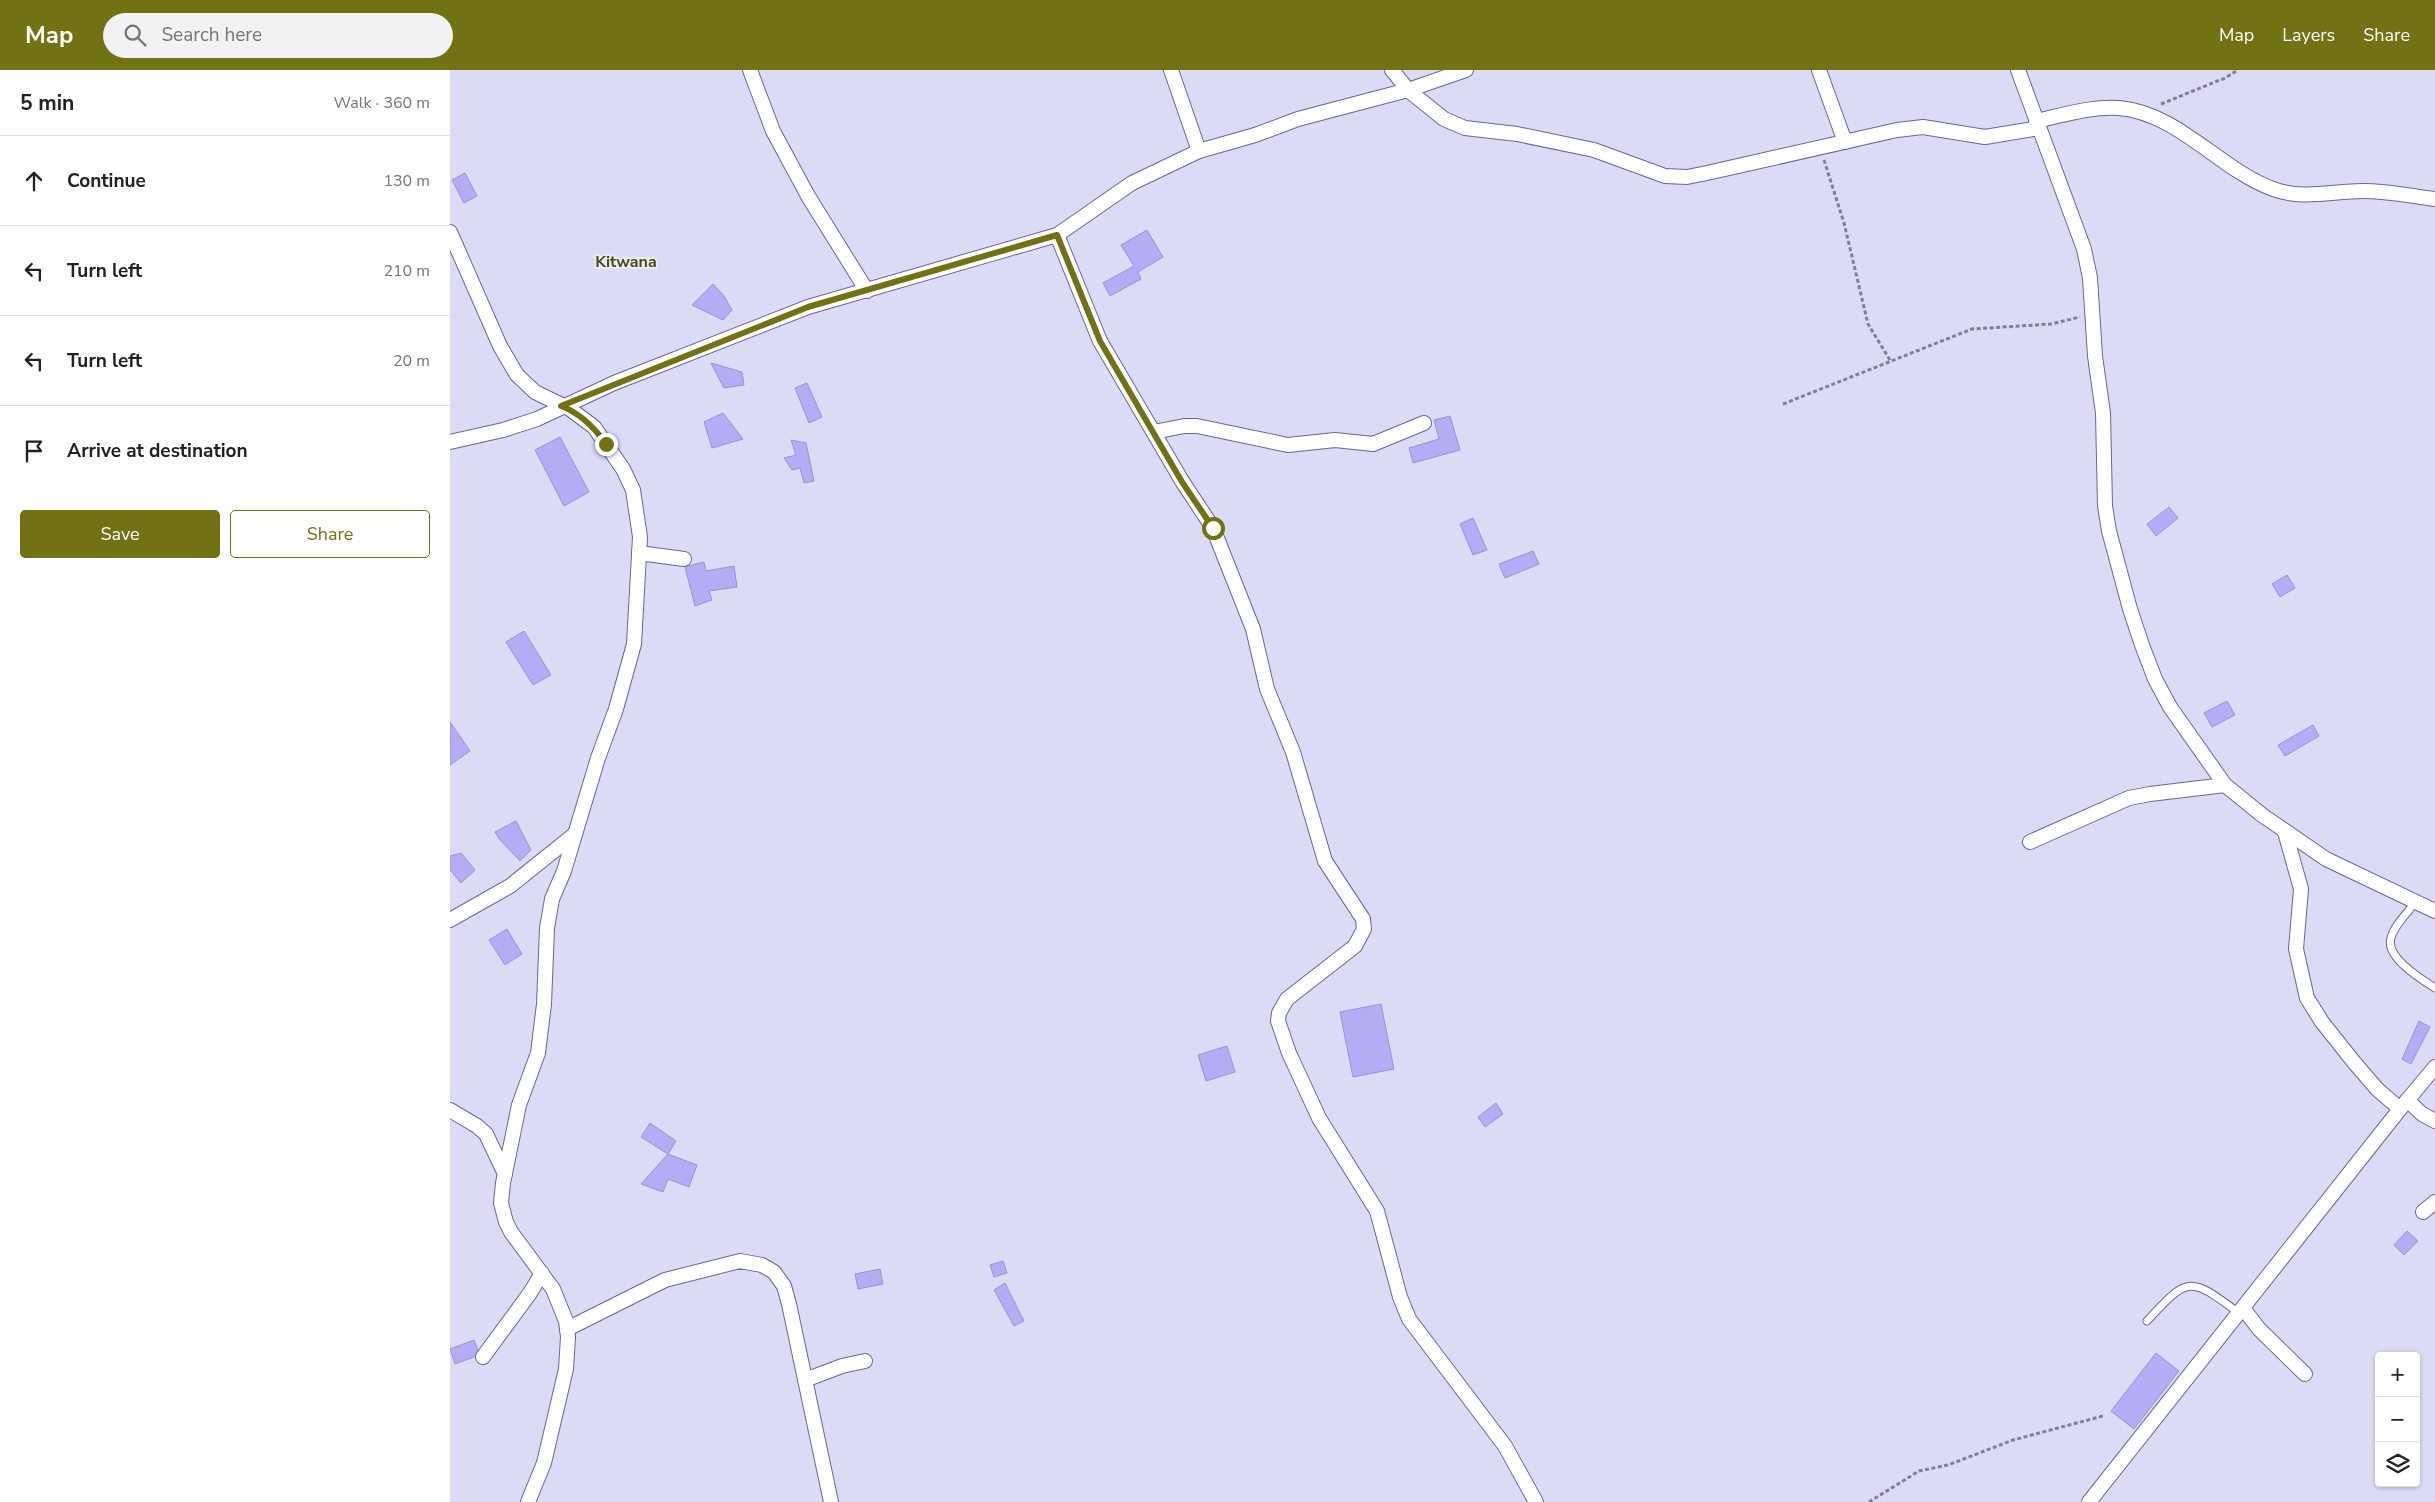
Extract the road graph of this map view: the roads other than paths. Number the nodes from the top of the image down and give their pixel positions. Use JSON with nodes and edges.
{"nodes":[{"id":1,"x":750,"y":70,"type":"edge"},
{"id":2,"x":1171,"y":70,"type":"edge"},
{"id":3,"x":1392,"y":70,"type":"edge"},
{"id":4,"x":1466,"y":70,"type":"edge"},
{"id":5,"x":1819,"y":70,"type":"edge"},
{"id":6,"x":2018,"y":70,"type":"edge"},
{"id":7,"x":1408,"y":90,"type":"junction"},
{"id":8,"x":2038,"y":124,"type":"junction"},
{"id":9,"x":1845,"y":142,"type":"junction"},
{"id":10,"x":1199,"y":151,"type":"junction"},
{"id":11,"x":2435,"y":199,"type":"edge"},
{"id":12,"x":450,"y":232,"type":"edge"},
{"id":13,"x":1057,"y":235,"type":"junction"},
{"id":14,"x":867,"y":290,"type":"junction"},
{"id":15,"x":561,"y":406,"type":"junction"},
{"id":16,"x":1424,"y":422,"type":"dead end"},
{"id":17,"x":1154,"y":432,"type":"junction"},
{"id":18,"x":450,"y":442,"type":"edge"},
{"id":19,"x":639,"y":553,"type":"junction"},
{"id":20,"x":684,"y":559,"type":"dead end"},
{"id":21,"x":2224,"y":785,"type":"junction"},
{"id":22,"x":2285,"y":832,"type":"junction"},
{"id":23,"x":575,"y":834,"type":"junction"},
{"id":24,"x":2030,"y":842,"type":"dead end"},
{"id":25,"x":2415,"y":902,"type":"junction"},
{"id":26,"x":2435,"y":911,"type":"edge"},
{"id":27,"x":450,"y":920,"type":"edge"},
{"id":28,"x":2435,"y":988,"type":"edge"},
{"id":29,"x":2435,"y":1067,"type":"edge"},
{"id":30,"x":2404,"y":1104,"type":"junction"},
{"id":31,"x":450,"y":1110,"type":"edge"},
{"id":32,"x":2435,"y":1121,"type":"edge"},
{"id":33,"x":505,"y":1174,"type":"junction"},
{"id":34,"x":2435,"y":1202,"type":"edge"},
{"id":35,"x":2424,"y":1212,"type":"dead end"},
{"id":36,"x":542,"y":1273,"type":"junction"},
{"id":37,"x":2241,"y":1311,"type":"junction"},
{"id":38,"x":2147,"y":1321,"type":"dead end"},
{"id":39,"x":567,"y":1329,"type":"junction"},
{"id":40,"x":483,"y":1357,"type":"dead end"},
{"id":41,"x":865,"y":1361,"type":"dead end"},
{"id":42,"x":2304,"y":1374,"type":"dead end"},
{"id":43,"x":805,"y":1380,"type":"junction"},
{"id":44,"x":528,"y":1502,"type":"edge"},
{"id":45,"x":831,"y":1502,"type":"edge"},
{"id":46,"x":1536,"y":1502,"type":"edge"},
{"id":47,"x":2089,"y":1502,"type":"edge"}],
"edges":[{"from":1,"to":14,"type":"street"},
{"from":2,"to":10,"type":"street"},
{"from":3,"to":7,"type":"street"},
{"from":4,"to":7,"type":"street"},
{"from":5,"to":9,"type":"street"},
{"from":6,"to":8,"type":"street"},
{"from":7,"to":9,"type":"street"},
{"from":7,"to":10,"type":"street"},
{"from":8,"to":9,"type":"street"},
{"from":8,"to":11,"type":"street"},
{"from":8,"to":21,"type":"street"},
{"from":10,"to":13,"type":"street"},
{"from":12,"to":15,"type":"street"},
{"from":13,"to":14,"type":"street"},
{"from":13,"to":17,"type":"street"},
{"from":14,"to":15,"type":"street"},
{"from":15,"to":18,"type":"street"},
{"from":15,"to":19,"type":"street"},
{"from":16,"to":17,"type":"street"},
{"from":17,"to":46,"type":"street"},
{"from":19,"to":20,"type":"street"},
{"from":19,"to":23,"type":"street"},
{"from":21,"to":22,"type":"street"},
{"from":21,"to":24,"type":"street"},
{"from":22,"to":25,"type":"street"},
{"from":22,"to":30,"type":"street"},
{"from":23,"to":27,"type":"street"},
{"from":23,"to":33,"type":"street"},
{"from":25,"to":26,"type":"street"},
{"from":25,"to":28,"type":"lane"},
{"from":29,"to":30,"type":"street"},
{"from":30,"to":32,"type":"street"},
{"from":30,"to":37,"type":"street"},
{"from":31,"to":33,"type":"street"},
{"from":33,"to":36,"type":"street"},
{"from":34,"to":35,"type":"street"},
{"from":36,"to":39,"type":"street"},
{"from":36,"to":40,"type":"street"},
{"from":37,"to":38,"type":"lane"},
{"from":37,"to":42,"type":"street"},
{"from":37,"to":47,"type":"street"},
{"from":39,"to":43,"type":"street"},
{"from":39,"to":44,"type":"street"},
{"from":41,"to":43,"type":"street"},
{"from":43,"to":45,"type":"street"}]}
